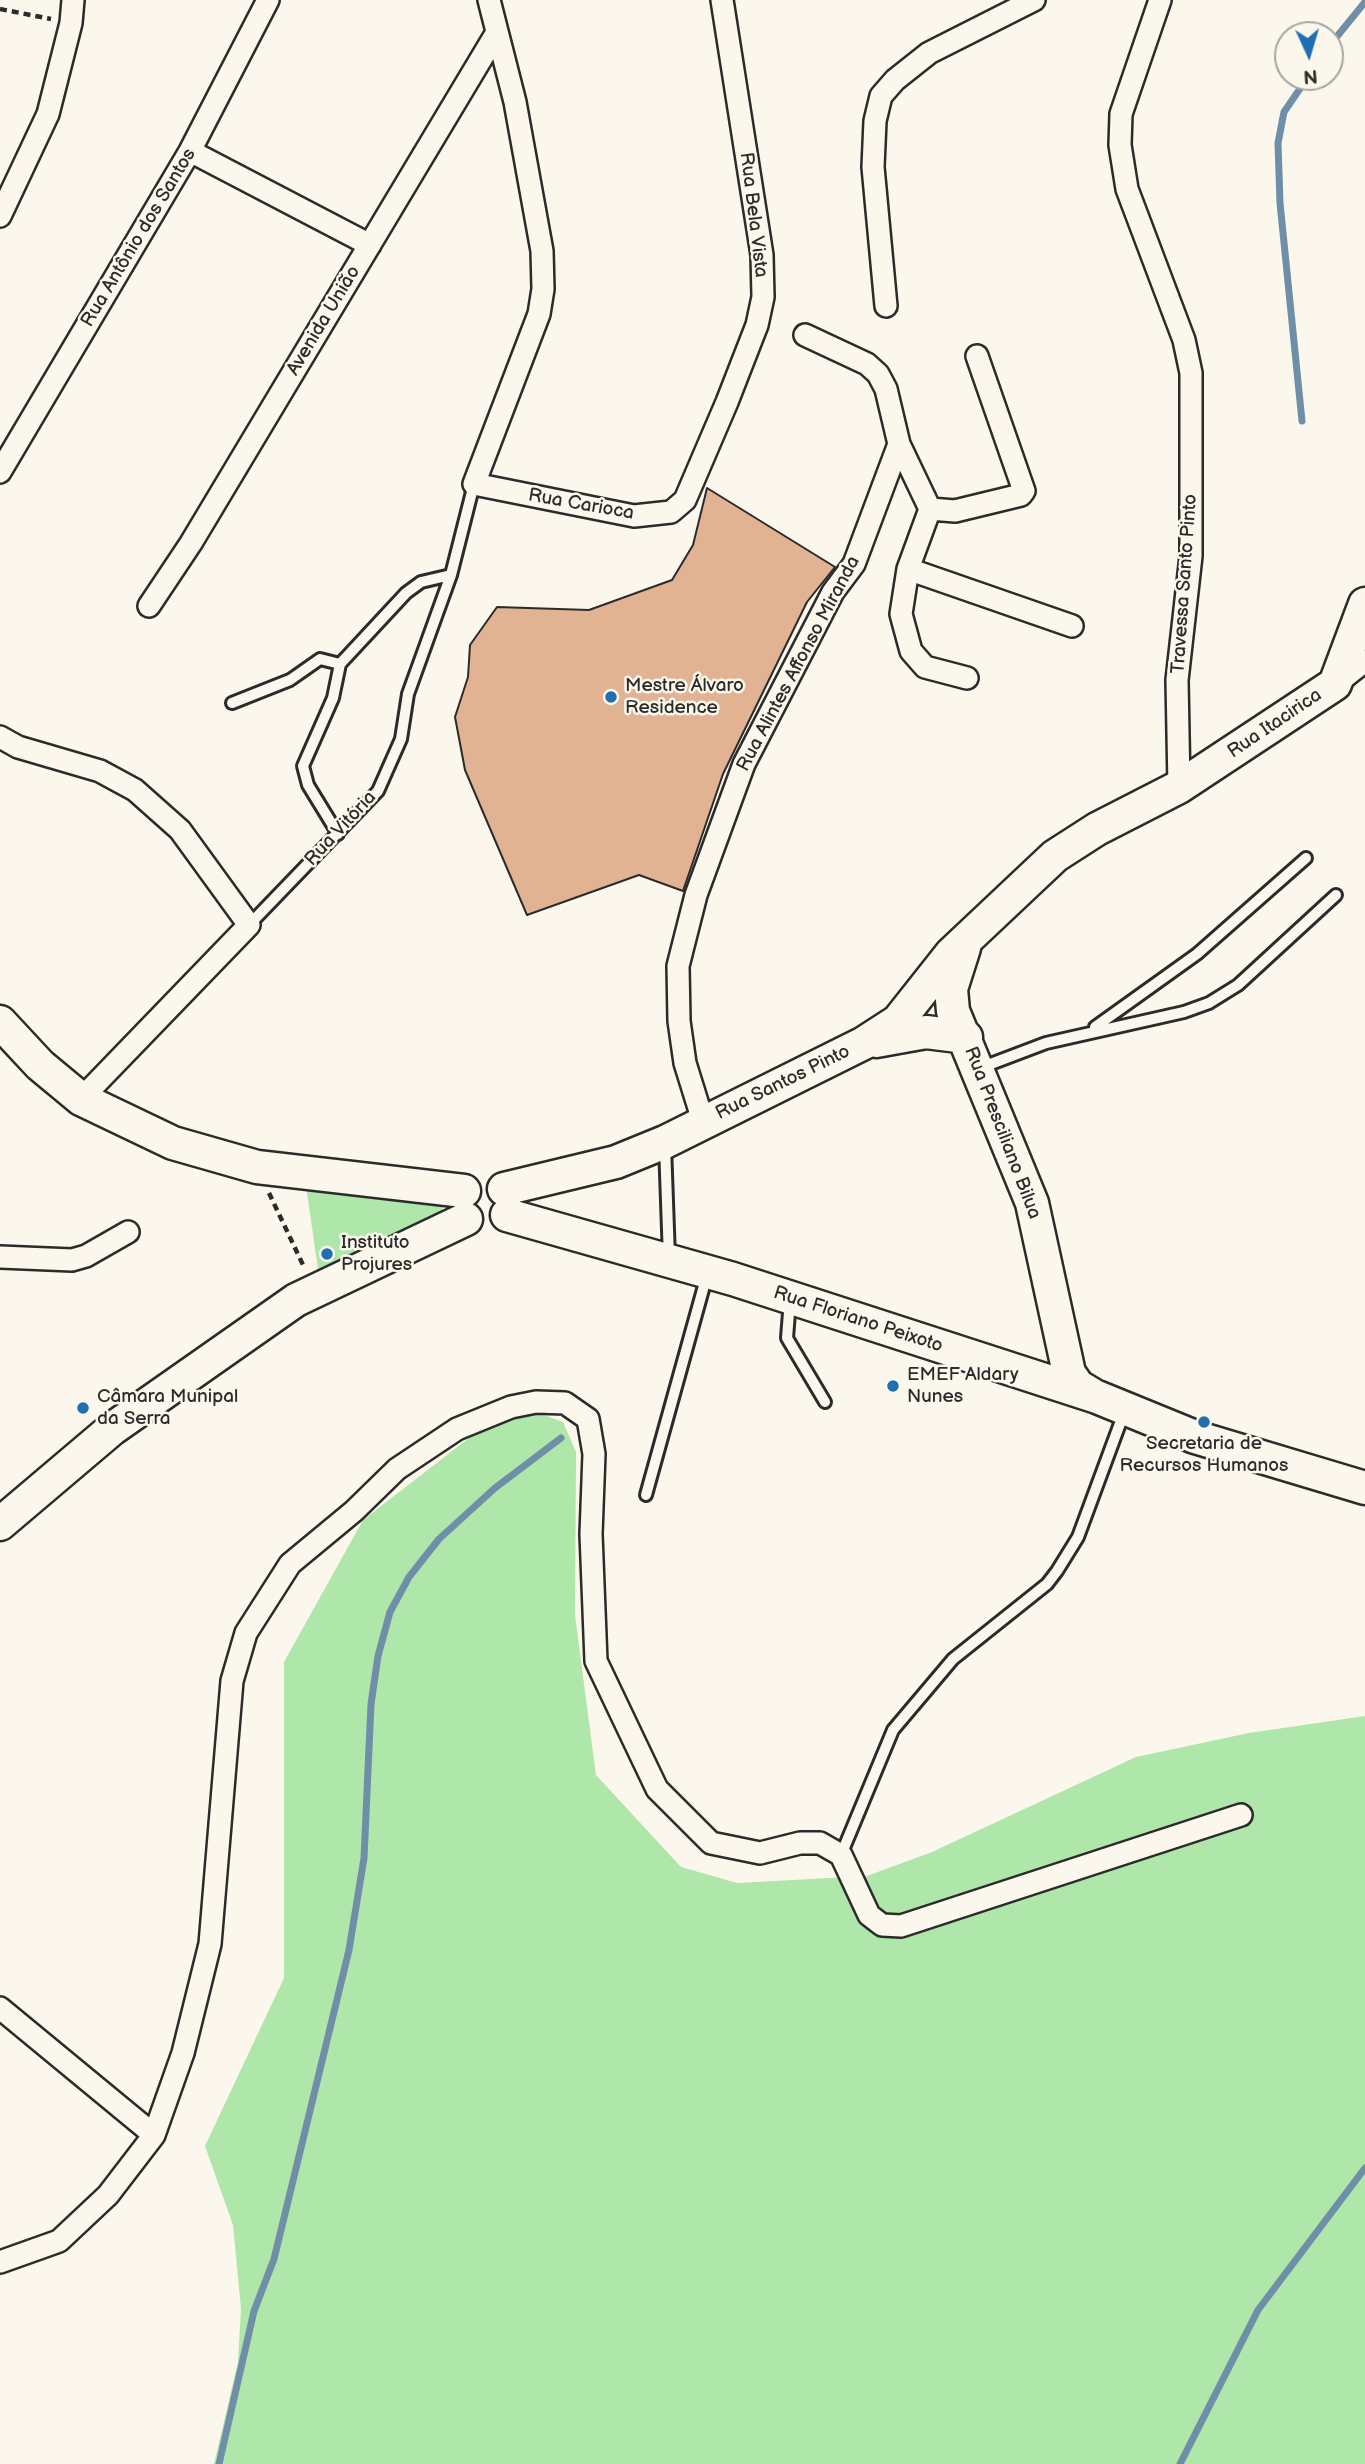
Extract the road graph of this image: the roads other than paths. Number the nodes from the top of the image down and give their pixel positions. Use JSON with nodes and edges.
{"nodes":[{"id":1,"x":73,"y":0,"type":"edge"},
{"id":2,"x":268,"y":0,"type":"edge"},
{"id":3,"x":489,"y":0,"type":"edge"},
{"id":4,"x":722,"y":0,"type":"edge"},
{"id":5,"x":1034,"y":0,"type":"edge"},
{"id":6,"x":1160,"y":0,"type":"edge"},
{"id":7,"x":496,"y":34,"type":"junction"},
{"id":8,"x":190,"y":151,"type":"junction"},
{"id":9,"x":0,"y":216,"type":"edge"},
{"id":10,"x":370,"y":245,"type":"junction"},
{"id":11,"x":886,"y":306,"type":"dead end"},
{"id":12,"x":806,"y":335,"type":"dead end"},
{"id":13,"x":977,"y":356,"type":"dead end"},
{"id":14,"x":899,"y":444,"type":"junction"},
{"id":15,"x":0,"y":472,"type":"edge"},
{"id":16,"x":474,"y":484,"type":"junction"},
{"id":17,"x":685,"y":500,"type":"joint"},
{"id":18,"x":930,"y":509,"type":"junction"},
{"id":19,"x":908,"y":569,"type":"junction"},
{"id":20,"x":451,"y":576,"type":"junction"},
{"id":21,"x":1365,"y":604,"type":"edge"},
{"id":22,"x":149,"y":606,"type":"dead end"},
{"id":23,"x":1072,"y":626,"type":"dead end"},
{"id":24,"x":1365,"y":661,"type":"edge"},
{"id":25,"x":340,"y":664,"type":"junction"},
{"id":26,"x":967,"y":678,"type":"dead end"},
{"id":27,"x":1335,"y":684,"type":"junction"},
{"id":28,"x":232,"y":703,"type":"dead end"},
{"id":29,"x":0,"y":737,"type":"edge"},
{"id":30,"x":1179,"y":787,"type":"junction"},
{"id":31,"x":338,"y":834,"type":"junction"},
{"id":32,"x":1306,"y":858,"type":"dead end"},
{"id":33,"x":1336,"y":895,"type":"dead end"},
{"id":34,"x":249,"y":925,"type":"junction"},
{"id":35,"x":966,"y":941,"type":"junction"},
{"id":36,"x":0,"y":1022,"type":"edge"},
{"id":37,"x":1090,"y":1031,"type":"junction"},
{"id":38,"x":966,"y":1037,"type":"junction"},
{"id":39,"x":864,"y":1043,"type":"junction"},
{"id":40,"x":979,"y":1069,"type":"junction"},
{"id":41,"x":81,"y":1099,"type":"junction"},
{"id":42,"x":703,"y":1122,"type":"junction"},
{"id":43,"x":665,"y":1142,"type":"junction"},
{"id":44,"x":506,"y":1202,"type":"junction"},
{"id":45,"x":465,"y":1205,"type":"junction"},
{"id":46,"x":128,"y":1232,"type":"dead end"},
{"id":47,"x":0,"y":1257,"type":"edge"},
{"id":48,"x":669,"y":1261,"type":"junction"},
{"id":49,"x":708,"y":1272,"type":"junction"},
{"id":50,"x":790,"y":1298,"type":"junction"},
{"id":51,"x":1062,"y":1341,"type":"junction"},
{"id":52,"x":1025,"y":1375,"type":"junction"},
{"id":53,"x":825,"y":1402,"type":"dead end"},
{"id":54,"x":1111,"y":1403,"type":"junction"},
{"id":55,"x":1365,"y":1488,"type":"edge"},
{"id":56,"x":646,"y":1494,"type":"dead end"},
{"id":57,"x":6,"y":1514,"type":"edge"},
{"id":58,"x":1241,"y":1815,"type":"dead end"},
{"id":59,"x":841,"y":1855,"type":"junction"},
{"id":60,"x":0,"y":2008,"type":"edge"},
{"id":61,"x":154,"y":2135,"type":"junction"},
{"id":62,"x":0,"y":2262,"type":"edge"}],
"edges":[{"from":1,"to":9,"type":"street"},
{"from":2,"to":8,"type":"street","name":"Rua Antônio dos Santos"},
{"from":3,"to":7,"type":"street"},
{"from":4,"to":17,"type":"street","name":"Rua Bela Vista"},
{"from":5,"to":11,"type":"street"},
{"from":6,"to":30,"type":"street","name":"Travessa Santo Pinto"},
{"from":7,"to":10,"type":"street","name":"Avenida União"},
{"from":7,"to":16,"type":"street"},
{"from":8,"to":10,"type":"street"},
{"from":8,"to":15,"type":"street","name":"Rua Antônio dos Santos"},
{"from":10,"to":22,"type":"street","name":"Avenida União"},
{"from":12,"to":14,"type":"street"},
{"from":13,"to":18,"type":"street"},
{"from":14,"to":18,"type":"street"},
{"from":14,"to":42,"type":"street","name":"Rua Alintes Affonso Miranda"},
{"from":16,"to":17,"type":"street","name":"Rua Carioca"},
{"from":16,"to":20,"type":"lane","name":"Rua Vitória"},
{"from":18,"to":19,"type":"street"},
{"from":19,"to":23,"type":"street"},
{"from":19,"to":26,"type":"street"},
{"from":20,"to":25,"type":"lane"},
{"from":20,"to":31,"type":"lane","name":"Rua Vitória"},
{"from":21,"to":27,"type":"street","name":"Rua Itacirica"},
{"from":24,"to":27,"type":"street"},
{"from":25,"to":28,"type":"lane"},
{"from":25,"to":31,"type":"lane"},
{"from":27,"to":30,"type":"street","name":"Rua Itacirica"},
{"from":29,"to":34,"type":"street"},
{"from":30,"to":35,"type":"street"},
{"from":31,"to":34,"type":"lane","name":"Rua Vitória"},
{"from":32,"to":37,"type":"lane"},
{"from":33,"to":37,"type":"lane"},
{"from":34,"to":41,"type":"street","name":"Rua Vitória"},
{"from":35,"to":38,"type":"street","name":"Rua Presciliano Bilua"},
{"from":35,"to":39,"type":"street","name":"Rua Santos Pinto"},
{"from":36,"to":41,"type":"street"},
{"from":37,"to":40,"type":"lane"},
{"from":38,"to":39,"type":"street"},
{"from":38,"to":40,"type":"street","name":"Rua Presciliano Bilua"},
{"from":39,"to":42,"type":"street","name":"Rua Santos Pinto"},
{"from":40,"to":51,"type":"street","name":"Rua Presciliano Bilua"},
{"from":41,"to":45,"type":"street"},
{"from":42,"to":43,"type":"street","name":"Rua Santos Pinto"},
{"from":43,"to":44,"type":"street","name":"Rua Santos Pinto"},
{"from":43,"to":48,"type":"lane"},
{"from":44,"to":45,"type":"street"},
{"from":44,"to":45,"type":"street"},
{"from":44,"to":48,"type":"street","name":"Rua Floriano Peixoto"},
{"from":45,"to":57,"type":"street"},
{"from":46,"to":47,"type":"street"},
{"from":48,"to":49,"type":"street","name":"Rua Floriano Peixoto"},
{"from":49,"to":50,"type":"street","name":"Rua Floriano Peixoto"},
{"from":49,"to":56,"type":"lane"},
{"from":50,"to":52,"type":"street","name":"Rua Floriano Peixoto"},
{"from":50,"to":53,"type":"lane"},
{"from":51,"to":52,"type":"street"},
{"from":51,"to":54,"type":"street","name":"Rua Presciliano Bilua"},
{"from":52,"to":54,"type":"street","name":"Rua Floriano Peixoto"},
{"from":54,"to":55,"type":"street","name":"Rua Floriano Peixoto"},
{"from":54,"to":59,"type":"lane"},
{"from":58,"to":59,"type":"street"},
{"from":59,"to":61,"type":"street"},
{"from":60,"to":61,"type":"street"},
{"from":61,"to":62,"type":"street"}]}
